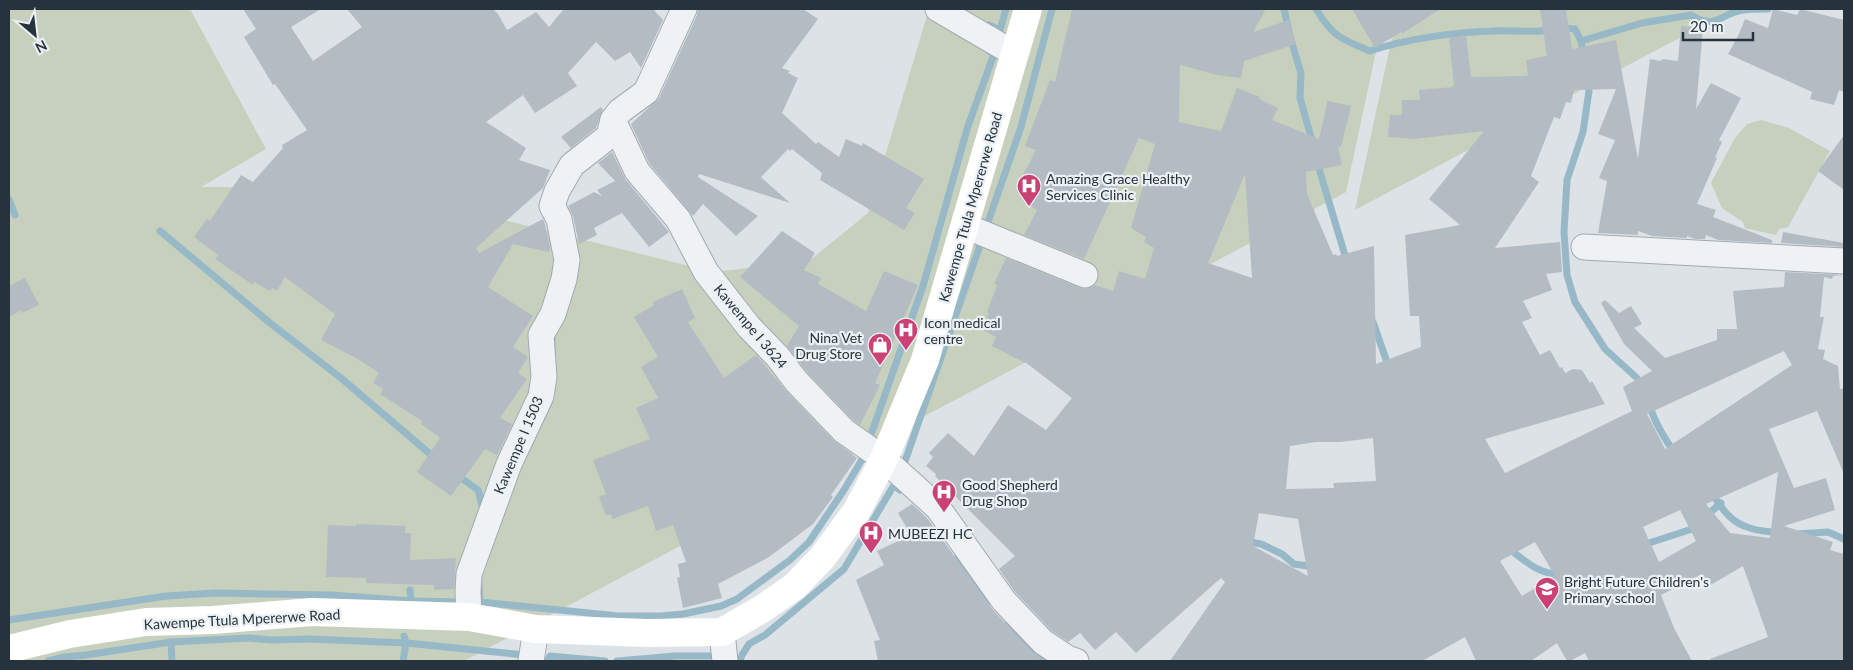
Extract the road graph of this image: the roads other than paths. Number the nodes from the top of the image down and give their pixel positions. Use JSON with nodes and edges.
{"nodes":[{"id":1,"x":684,"y":9,"type":"edge"},
{"id":2,"x":938,"y":9,"type":"edge"},
{"id":3,"x":1028,"y":9,"type":"edge"},
{"id":4,"x":1015,"y":54,"type":"junction"},
{"id":5,"x":613,"y":120,"type":"junction"},
{"id":6,"x":965,"y":226,"type":"junction"},
{"id":7,"x":1584,"y":247,"type":"dead end"},
{"id":8,"x":1844,"y":261,"type":"edge"},
{"id":9,"x":1085,"y":275,"type":"dead end"},
{"id":10,"x":884,"y":459,"type":"junction"},
{"id":11,"x":470,"y":617,"type":"junction"},
{"id":12,"x":536,"y":629,"type":"junction"},
{"id":13,"x":722,"y":632,"type":"junction"},
{"id":14,"x":9,"y":649,"type":"edge"},
{"id":15,"x":531,"y":661,"type":"edge"},
{"id":16,"x":725,"y":661,"type":"edge"},
{"id":17,"x":1076,"y":661,"type":"edge"}],
"edges":[{"from":1,"to":5,"type":"street","name":"Kawempe I 1503"},
{"from":2,"to":4,"type":"street"},
{"from":3,"to":4,"type":"street","name":"Kawempe Ttula Mpererwe Road"},
{"from":4,"to":6,"type":"street","name":"Kawempe Ttula Mpererwe Road"},
{"from":5,"to":10,"type":"street","name":"Kawempe I 3624"},
{"from":5,"to":11,"type":"street","name":"Kawempe I 1503"},
{"from":6,"to":9,"type":"street"},
{"from":6,"to":10,"type":"street","name":"Kawempe Ttula Mpererwe Road"},
{"from":7,"to":8,"type":"street"},
{"from":10,"to":13,"type":"street","name":"Kawempe Ttula Mpererwe Road"},
{"from":10,"to":17,"type":"street","name":"Kawempe I 3624"},
{"from":11,"to":12,"type":"street","name":"Kawempe Ttula Mpererwe Road"},
{"from":11,"to":14,"type":"street","name":"Kawempe Ttula Mpererwe Road"},
{"from":12,"to":13,"type":"street","name":"Kawempe Ttula Mpererwe Road"},
{"from":12,"to":15,"type":"street"},
{"from":13,"to":16,"type":"street"}]}
